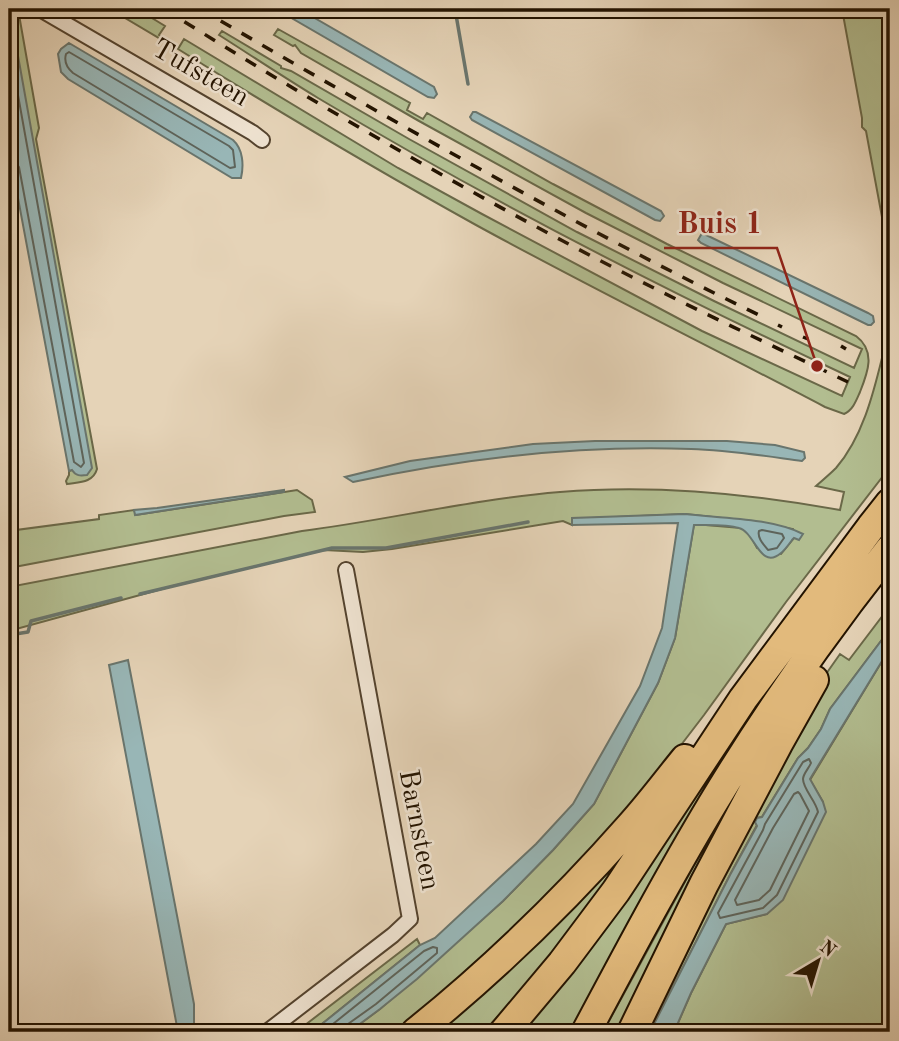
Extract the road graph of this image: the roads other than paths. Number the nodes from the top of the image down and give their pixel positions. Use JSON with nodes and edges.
{"nodes":[{"id":1,"x":40,"y":9,"type":"edge"},
{"id":2,"x":262,"y":140,"type":"dead end"},
{"id":3,"x":890,"y":503,"type":"edge"},
{"id":4,"x":890,"y":550,"type":"edge"},
{"id":5,"x":346,"y":570,"type":"dead end"},
{"id":6,"x":743,"y":699,"type":"junction"},
{"id":7,"x":267,"y":1032,"type":"edge"},
{"id":8,"x":416,"y":1032,"type":"edge"},
{"id":9,"x":504,"y":1032,"type":"edge"},
{"id":10,"x":586,"y":1032,"type":"edge"},
{"id":11,"x":632,"y":1032,"type":"edge"}],
"edges":[{"from":1,"to":2,"type":"street","name":"Tufsteen"},
{"from":3,"to":6,"type":"highway"},
{"from":4,"to":10,"type":"highway"},
{"from":4,"to":11,"type":"highway"},
{"from":5,"to":7,"type":"street","name":"Barnsteen"},
{"from":6,"to":8,"type":"highway"},
{"from":6,"to":9,"type":"highway"}]}
